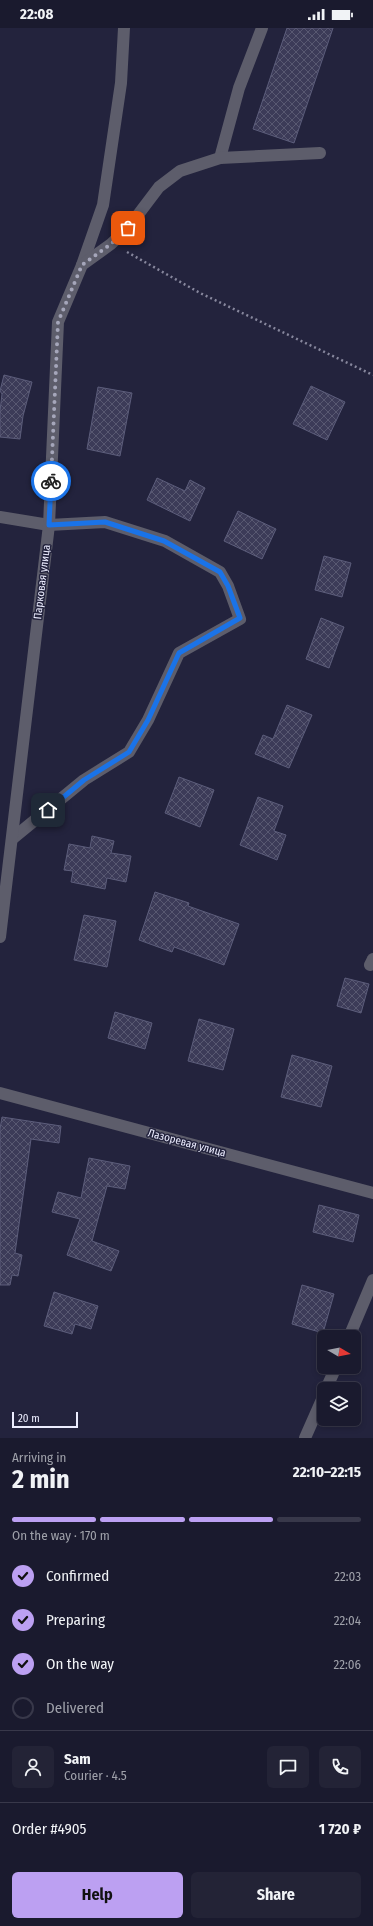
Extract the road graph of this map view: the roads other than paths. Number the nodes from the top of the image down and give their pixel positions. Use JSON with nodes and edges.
{"nodes":[{"id":1,"x":124,"y":28,"type":"edge"},
{"id":2,"x":262,"y":28,"type":"edge"},
{"id":3,"x":320,"y":152,"type":"dead end"},
{"id":4,"x":220,"y":158,"type":"junction"},
{"id":5,"x":82,"y":265,"type":"junction"},
{"id":6,"x":0,"y":517,"type":"edge"},
{"id":7,"x":49,"y":525,"type":"junction"},
{"id":8,"x":12,"y":839,"type":"junction"},
{"id":9,"x":0,"y":937,"type":"edge"},
{"id":10,"x":0,"y":1093,"type":"edge"},
{"id":11,"x":373,"y":1193,"type":"edge"},
{"id":12,"x":373,"y":1280,"type":"edge"},
{"id":13,"x":352,"y":1330,"type":"edge"},
{"id":14,"x":317,"y":1412,"type":"edge"},
{"id":15,"x":306,"y":1438,"type":"edge"}],
"edges":[{"from":1,"to":5,"type":"street","name":"Парковая улица"},
{"from":2,"to":4,"type":"street"},
{"from":3,"to":4,"type":"street"},
{"from":4,"to":5,"type":"street"},
{"from":5,"to":7,"type":"street","name":"Парковая улица"},
{"from":6,"to":7,"type":"street"},
{"from":7,"to":8,"type":"street","name":"Парковая улица"},
{"from":7,"to":8,"type":"street"},
{"from":8,"to":9,"type":"street","name":"Парковая улица"},
{"from":10,"to":11,"type":"street","name":"Лазоревая улица"},
{"from":12,"to":13,"type":"street"},
{"from":14,"to":15,"type":"street"}]}
